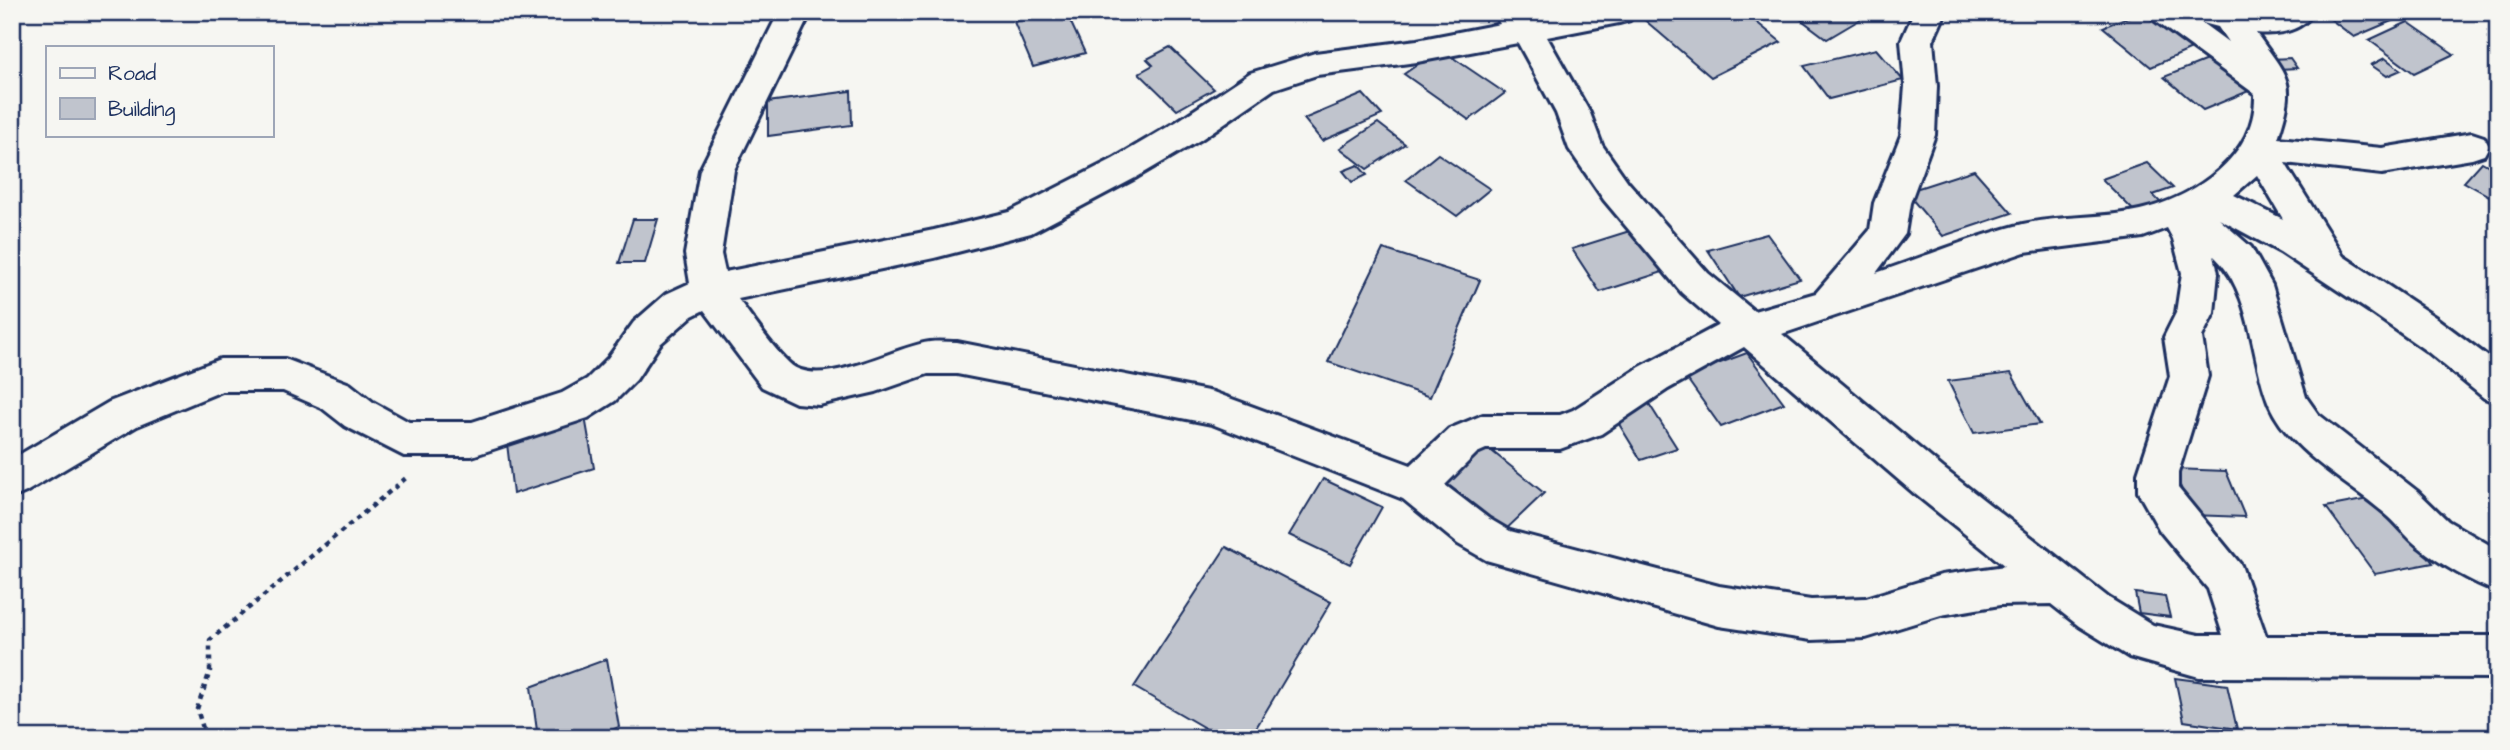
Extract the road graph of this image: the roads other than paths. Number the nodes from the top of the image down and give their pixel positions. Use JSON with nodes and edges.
{"nodes":[{"id":1,"x":795,"y":12,"type":"edge"},
{"id":2,"x":1619,"y":12,"type":"edge"},
{"id":3,"x":1930,"y":12,"type":"edge"},
{"id":4,"x":2165,"y":12,"type":"edge"},
{"id":5,"x":2195,"y":12,"type":"edge"},
{"id":6,"x":2298,"y":12,"type":"edge"},
{"id":7,"x":2227,"y":15,"type":"edge"},
{"id":8,"x":1517,"y":21,"type":"edge"},
{"id":9,"x":2272,"y":90,"type":"junction"},
{"id":10,"x":2472,"y":146,"type":"dead end"},
{"id":11,"x":2258,"y":149,"type":"junction"},
{"id":12,"x":2189,"y":207,"type":"junction"},
{"id":13,"x":2331,"y":267,"type":"junction"},
{"id":14,"x":710,"y":290,"type":"junction"},
{"id":15,"x":1829,"y":304,"type":"junction"},
{"id":16,"x":1748,"y":327,"type":"junction"},
{"id":17,"x":2498,"y":387,"type":"edge"},
{"id":18,"x":12,"y":480,"type":"edge"},
{"id":19,"x":1417,"y":486,"type":"junction"},
{"id":20,"x":2498,"y":573,"type":"edge"},
{"id":21,"x":2060,"y":584,"type":"junction"},
{"id":22,"x":2251,"y":656,"type":"junction"},
{"id":23,"x":2498,"y":657,"type":"edge"}],
"edges":[{"from":1,"to":14,"type":"street"},
{"from":2,"to":8,"type":"street"},
{"from":3,"to":15,"type":"street"},
{"from":4,"to":9,"type":"street"},
{"from":5,"to":7,"type":"street"},
{"from":6,"to":7,"type":"street"},
{"from":7,"to":9,"type":"street"},
{"from":8,"to":14,"type":"street"},
{"from":8,"to":16,"type":"street"},
{"from":9,"to":11,"type":"street"},
{"from":10,"to":11,"type":"street"},
{"from":11,"to":12,"type":"street"},
{"from":11,"to":13,"type":"street"},
{"from":12,"to":13,"type":"street"},
{"from":12,"to":15,"type":"street"},
{"from":12,"to":20,"type":"street"},
{"from":12,"to":22,"type":"street"},
{"from":13,"to":17,"type":"street"},
{"from":14,"to":18,"type":"street"},
{"from":14,"to":19,"type":"street"},
{"from":15,"to":16,"type":"street"},
{"from":16,"to":19,"type":"street"},
{"from":16,"to":21,"type":"street"},
{"from":19,"to":21,"type":"street"},
{"from":21,"to":22,"type":"street"},
{"from":22,"to":23,"type":"street"}]}
